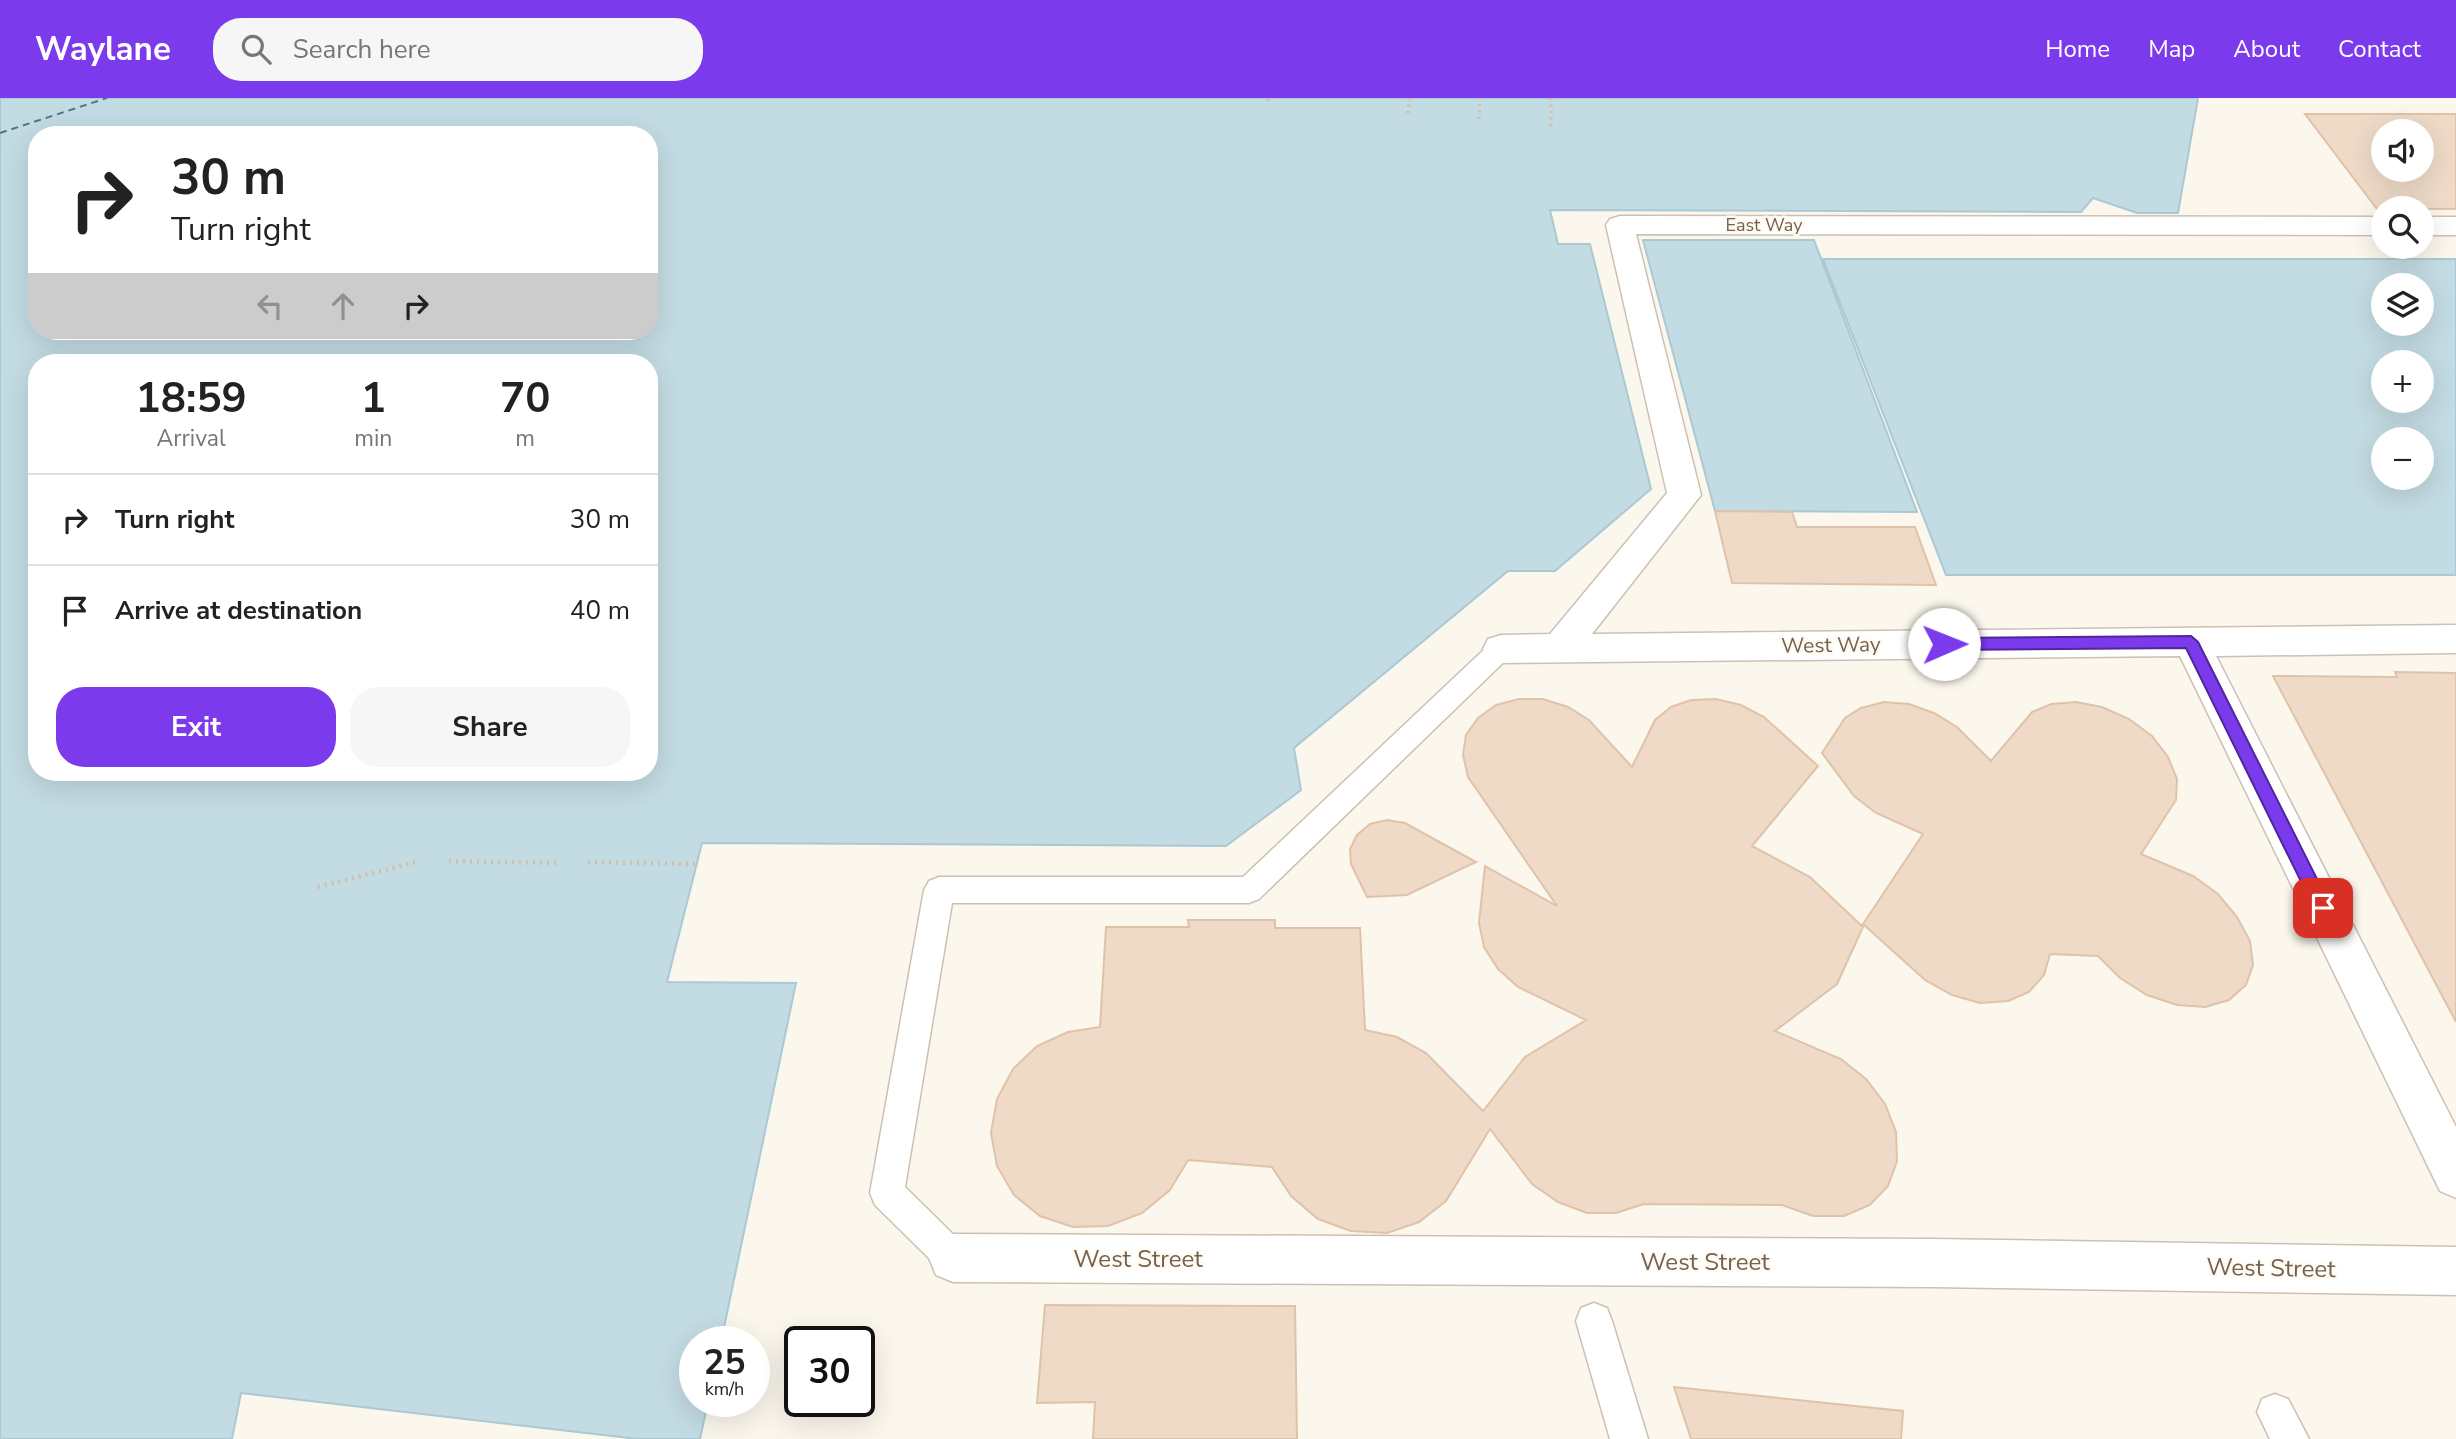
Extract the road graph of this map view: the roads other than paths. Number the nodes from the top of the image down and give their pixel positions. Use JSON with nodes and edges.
{"nodes":[{"id":1,"x":2371,"y":226,"type":"edge"},
{"id":2,"x":2434,"y":226,"type":"edge"},
{"id":3,"x":2456,"y":226,"type":"edge"},
{"id":4,"x":2456,"y":639,"type":"edge"},
{"id":5,"x":2191,"y":642,"type":"junction"},
{"id":6,"x":1560,"y":648,"type":"junction"},
{"id":7,"x":1501,"y":649,"type":"joint"},
{"id":8,"x":2456,"y":1175,"type":"edge"},
{"id":9,"x":953,"y":1258,"type":"joint"},
{"id":10,"x":2456,"y":1271,"type":"edge"},
{"id":11,"x":1594,"y":1321,"type":"dead end"},
{"id":12,"x":1629,"y":1439,"type":"edge"}],
"edges":[{"from":1,"to":6,"type":"street","name":"East Way"},
{"from":2,"to":3,"type":"street"},
{"from":4,"to":5,"type":"street","name":"West Way"},
{"from":5,"to":6,"type":"street","name":"West Way"},
{"from":5,"to":8,"type":"street"},
{"from":6,"to":7,"type":"street","name":"West Way"},
{"from":7,"to":9,"type":"lane"},
{"from":9,"to":10,"type":"street","name":"West Street"},
{"from":11,"to":12,"type":"lane"}]}
